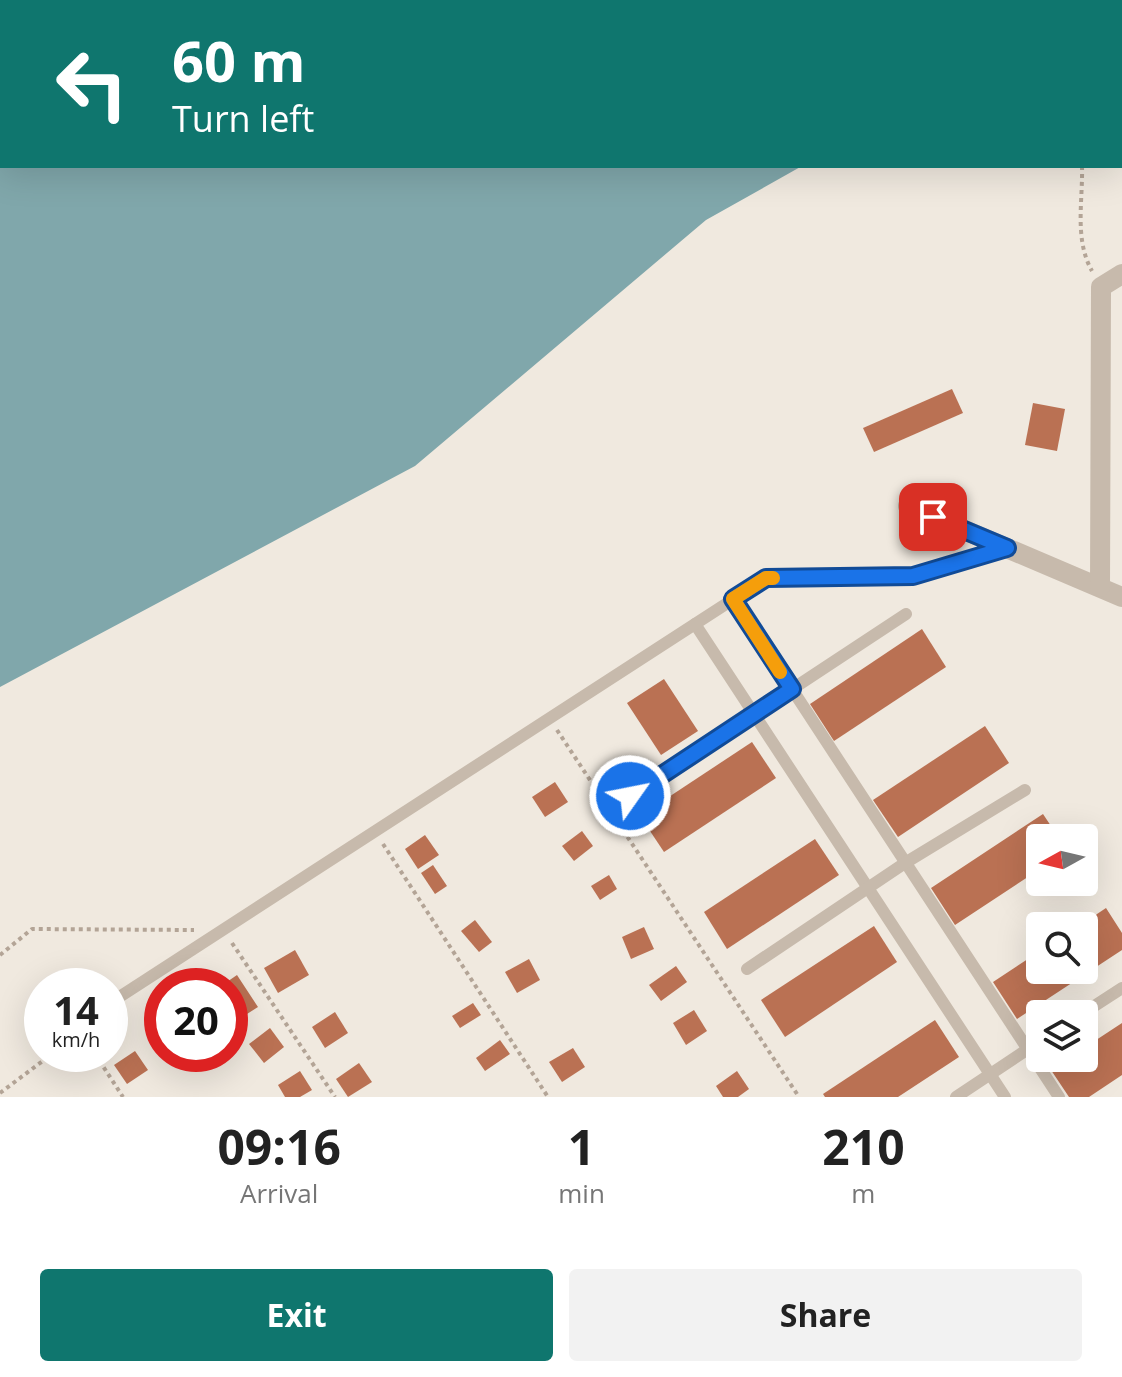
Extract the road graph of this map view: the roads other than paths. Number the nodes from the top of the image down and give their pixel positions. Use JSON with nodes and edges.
{"nodes":[{"id":1,"x":1122,"y":274,"type":"edge"},
{"id":2,"x":908,"y":506,"type":"dead end"},
{"id":3,"x":1007,"y":548,"type":"junction"},
{"id":4,"x":1100,"y":587,"type":"junction"},
{"id":5,"x":1122,"y":597,"type":"edge"},
{"id":6,"x":733,"y":599,"type":"junction"},
{"id":7,"x":906,"y":614,"type":"dead end"},
{"id":8,"x":695,"y":624,"type":"junction"},
{"id":9,"x":792,"y":689,"type":"junction"},
{"id":10,"x":755,"y":715,"type":"junction"},
{"id":11,"x":1025,"y":790,"type":"dead end"},
{"id":12,"x":630,"y":796,"type":"dead end"},
{"id":13,"x":905,"y":863,"type":"junction"},
{"id":14,"x":868,"y":888,"type":"junction"},
{"id":15,"x":747,"y":969,"type":"dead end"},
{"id":16,"x":1122,"y":988,"type":"edge"},
{"id":17,"x":128,"y":991,"type":"edge"},
{"id":18,"x":1098,"y":1004,"type":"edge"},
{"id":19,"x":1026,"y":1047,"type":"edge"},
{"id":20,"x":1026,"y":1050,"type":"edge"},
{"id":21,"x":1042,"y":1072,"type":"edge"},
{"id":22,"x":991,"y":1075,"type":"junction"},
{"id":23,"x":956,"y":1097,"type":"edge"},
{"id":24,"x":1005,"y":1097,"type":"edge"},
{"id":25,"x":1059,"y":1097,"type":"edge"}],
"edges":[{"from":1,"to":4,"type":"street"},
{"from":2,"to":3,"type":"street"},
{"from":3,"to":4,"type":"street"},
{"from":3,"to":6,"type":"lane"},
{"from":4,"to":5,"type":"street"},
{"from":6,"to":8,"type":"lane"},
{"from":6,"to":9,"type":"lane"},
{"from":7,"to":9,"type":"lane"},
{"from":8,"to":10,"type":"lane"},
{"from":8,"to":17,"type":"lane"},
{"from":9,"to":10,"type":"lane"},
{"from":9,"to":13,"type":"lane"},
{"from":10,"to":12,"type":"lane"},
{"from":10,"to":14,"type":"lane"},
{"from":11,"to":13,"type":"lane"},
{"from":13,"to":14,"type":"lane"},
{"from":13,"to":19,"type":"lane"},
{"from":14,"to":15,"type":"lane"},
{"from":14,"to":22,"type":"lane"},
{"from":16,"to":18,"type":"lane"},
{"from":20,"to":22,"type":"lane"},
{"from":21,"to":25,"type":"lane"},
{"from":22,"to":23,"type":"lane"},
{"from":22,"to":24,"type":"lane"}]}
